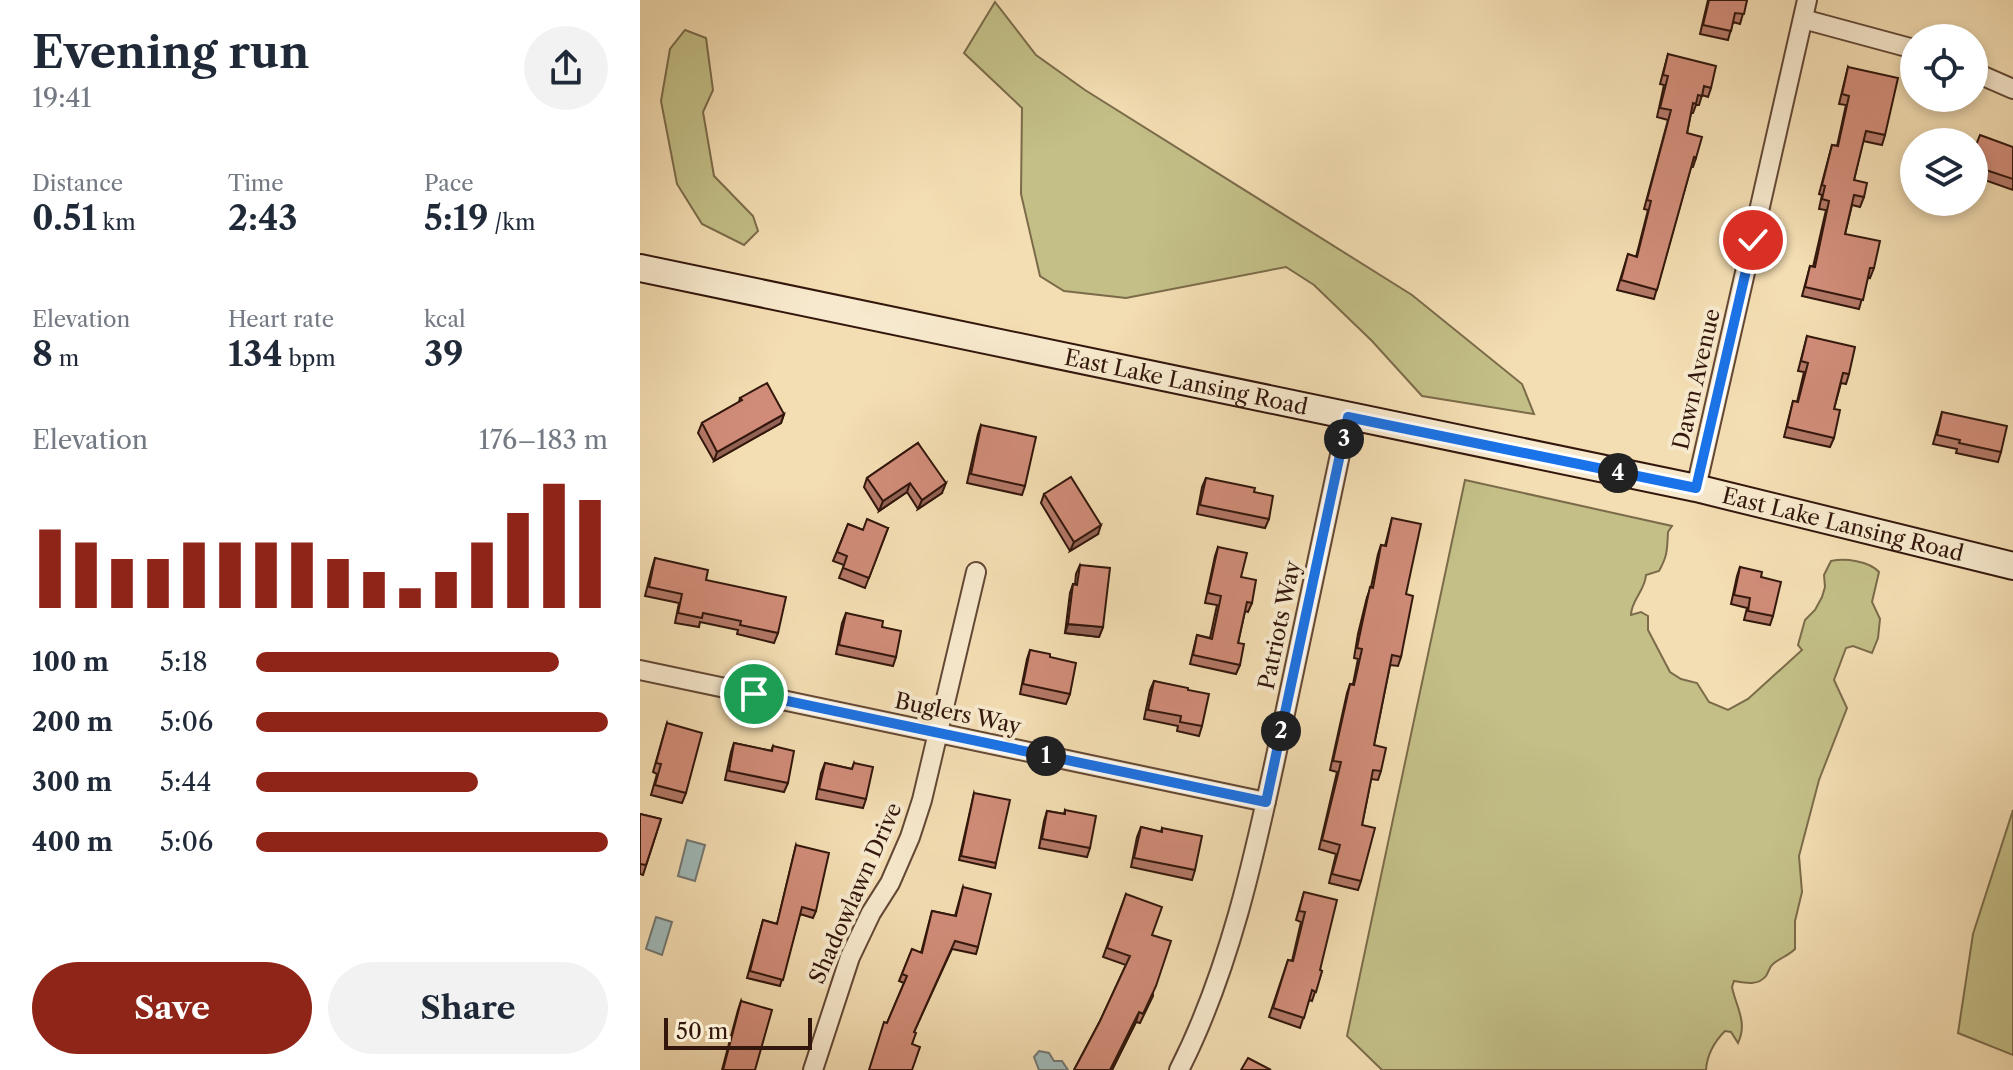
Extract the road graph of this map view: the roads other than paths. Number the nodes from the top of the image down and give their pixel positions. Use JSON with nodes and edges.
{"nodes":[{"id":1,"x":1807,"y":0,"type":"edge"},
{"id":2,"x":1803,"y":19,"type":"junction"},
{"id":3,"x":1900,"y":45,"type":"edge"},
{"id":4,"x":1988,"y":78,"type":"edge"},
{"id":5,"x":2013,"y":89,"type":"edge"},
{"id":6,"x":640,"y":268,"type":"edge"},
{"id":7,"x":1348,"y":417,"type":"junction"},
{"id":8,"x":1696,"y":488,"type":"junction"},
{"id":9,"x":2013,"y":566,"type":"edge"},
{"id":10,"x":976,"y":572,"type":"dead end"},
{"id":11,"x":640,"y":670,"type":"edge"},
{"id":12,"x":938,"y":733,"type":"junction"},
{"id":13,"x":1266,"y":802,"type":"junction"},
{"id":14,"x":813,"y":1070,"type":"edge"},
{"id":15,"x":1179,"y":1070,"type":"edge"}],
"edges":[{"from":1,"to":2,"type":"street","name":"Dawn Avenue"},
{"from":2,"to":3,"type":"street"},
{"from":2,"to":8,"type":"street","name":"Dawn Avenue"},
{"from":4,"to":5,"type":"street"},
{"from":6,"to":7,"type":"main road","name":"East Lake Lansing Road"},
{"from":7,"to":8,"type":"main road","name":"East Lake Lansing Road"},
{"from":7,"to":13,"type":"street","name":"Patriots Way"},
{"from":8,"to":9,"type":"main road","name":"East Lake Lansing Road"},
{"from":10,"to":12,"type":"street","name":"Shadowlawn Drive"},
{"from":11,"to":12,"type":"street","name":"Buglers Way"},
{"from":12,"to":13,"type":"street","name":"Buglers Way"},
{"from":12,"to":14,"type":"street","name":"Shadowlawn Drive"},
{"from":13,"to":15,"type":"street","name":"Patriots Way"}]}
